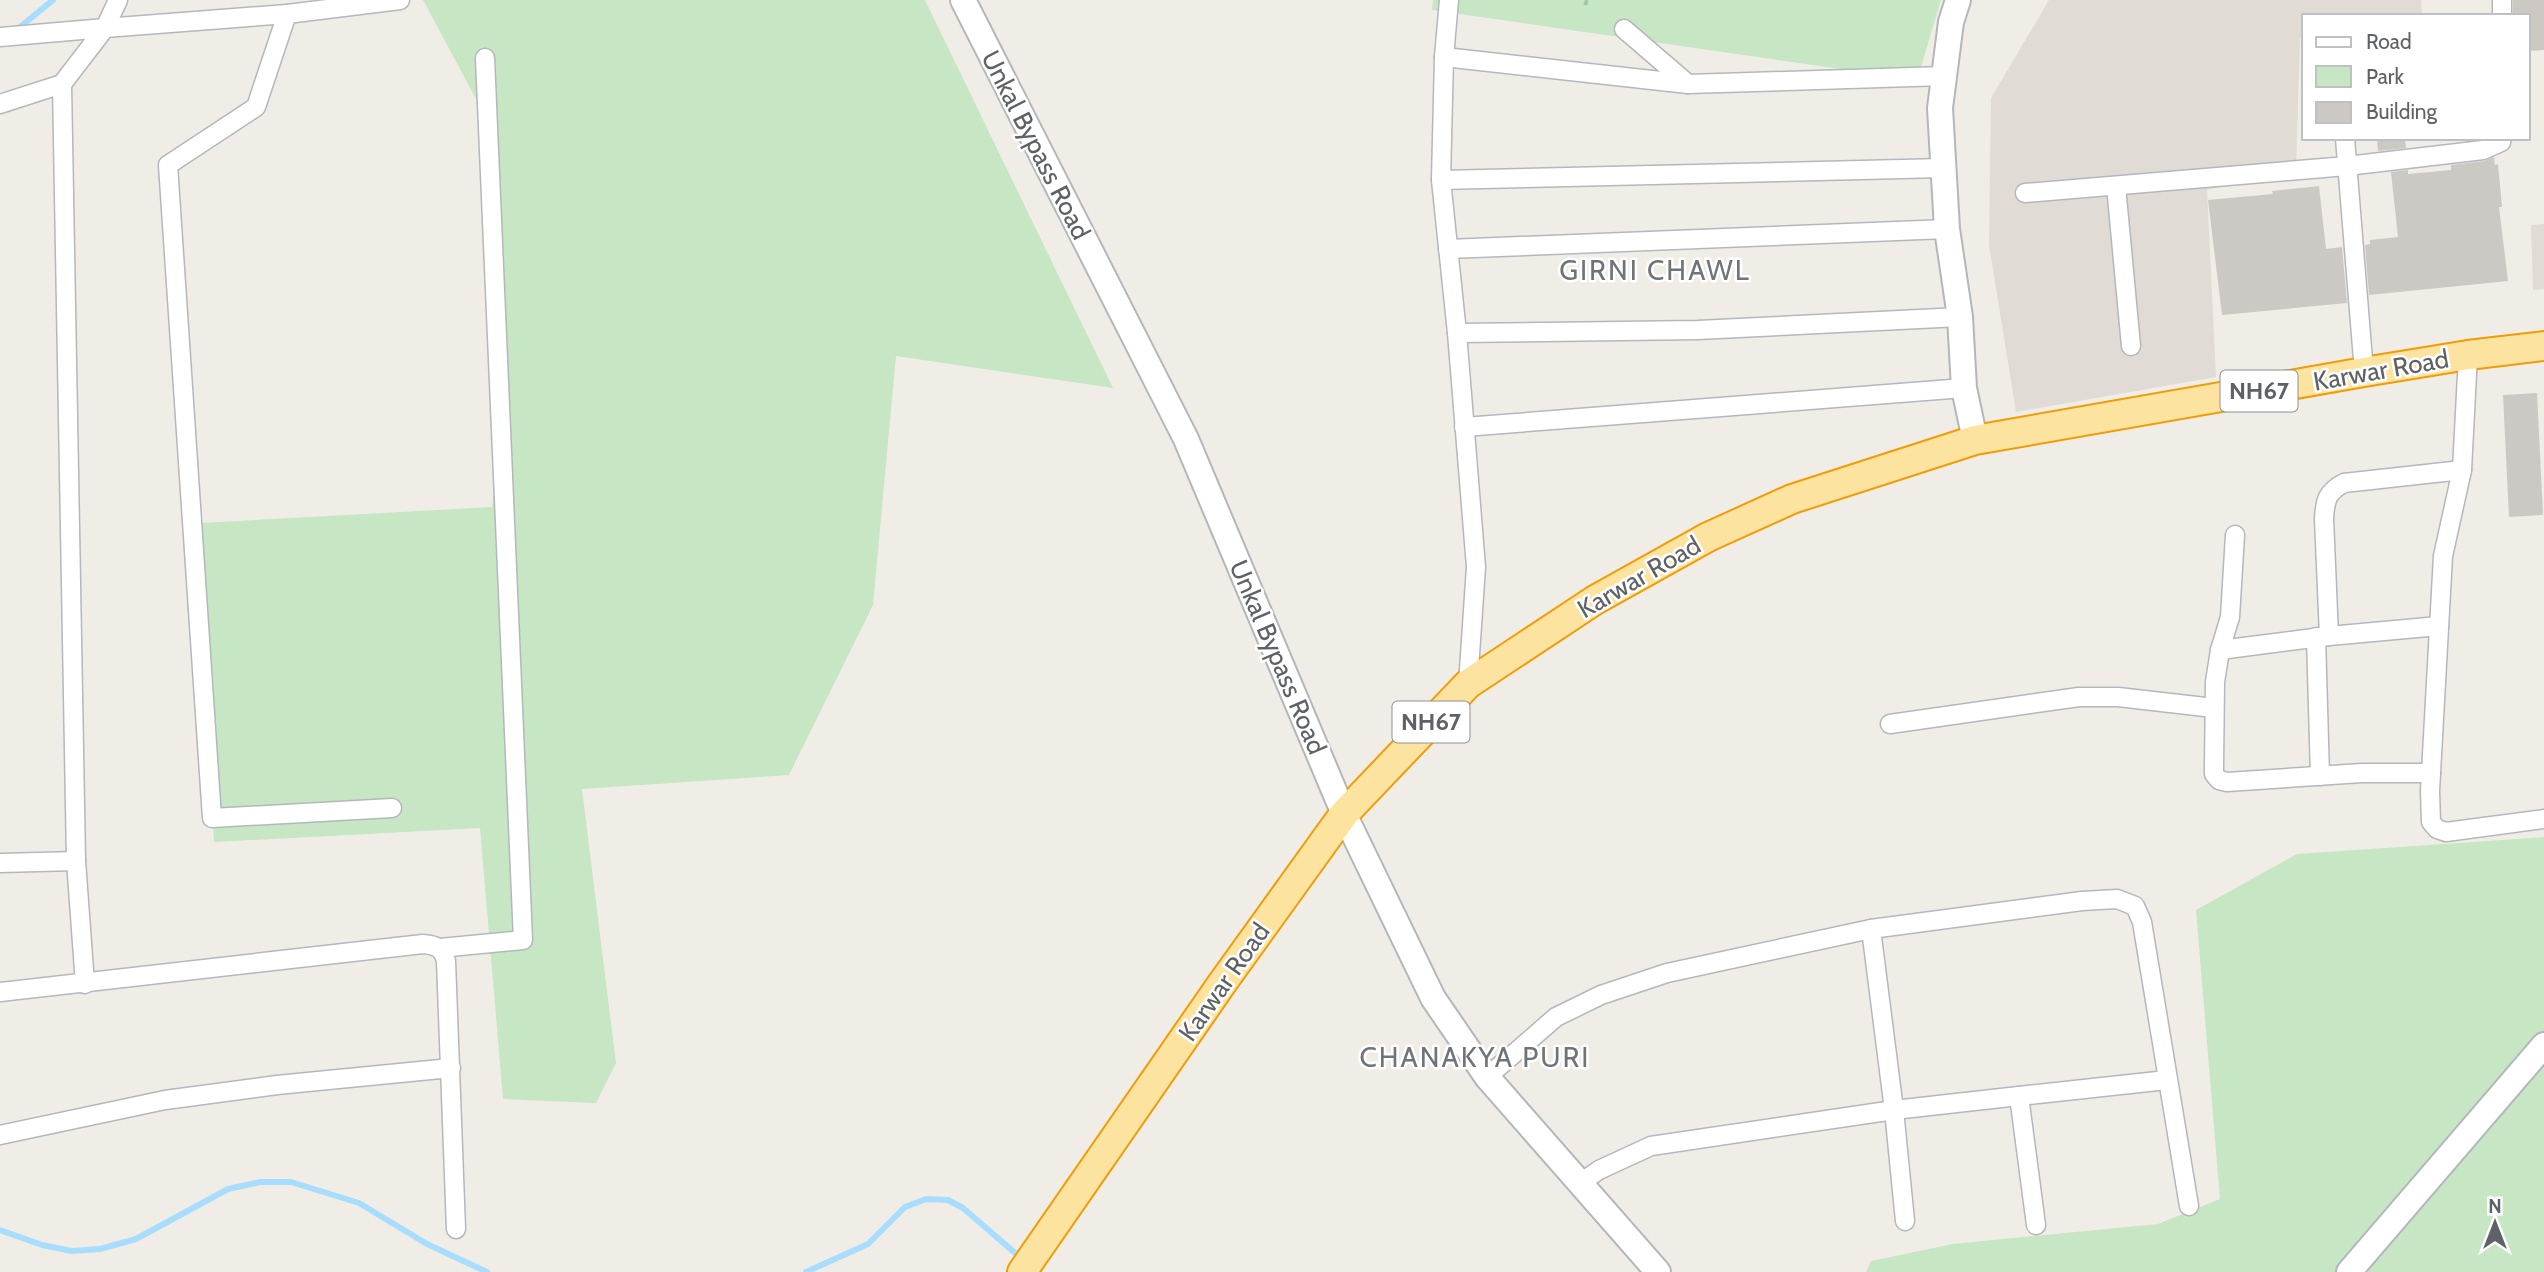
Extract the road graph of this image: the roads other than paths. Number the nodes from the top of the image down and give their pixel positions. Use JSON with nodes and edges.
{"nodes":[{"id":1,"x":118,"y":0,"type":"edge"},
{"id":2,"x":235,"y":0,"type":"edge"},
{"id":3,"x":400,"y":0,"type":"edge"},
{"id":4,"x":963,"y":0,"type":"edge"},
{"id":5,"x":1449,"y":0,"type":"edge"},
{"id":6,"x":1958,"y":0,"type":"edge"},
{"id":7,"x":287,"y":14,"type":"junction"},
{"id":8,"x":228,"y":17,"type":"junction"},
{"id":9,"x":105,"y":27,"type":"junction"},
{"id":10,"x":1624,"y":29,"type":"dead end"},
{"id":11,"x":0,"y":37,"type":"edge"},
{"id":12,"x":1444,"y":57,"type":"junction"},
{"id":13,"x":485,"y":58,"type":"dead end"},
{"id":14,"x":1944,"y":76,"type":"junction"},
{"id":15,"x":62,"y":84,"type":"junction"},
{"id":16,"x":1688,"y":84,"type":"junction"},
{"id":17,"x":0,"y":104,"type":"edge"},
{"id":18,"x":2345,"y":140,"type":"edge"},
{"id":19,"x":2502,"y":140,"type":"edge"},
{"id":20,"x":2347,"y":166,"type":"junction"},
{"id":21,"x":1943,"y":168,"type":"junction"},
{"id":22,"x":1441,"y":180,"type":"junction"},
{"id":23,"x":2116,"y":186,"type":"junction"},
{"id":24,"x":2025,"y":193,"type":"dead end"},
{"id":25,"x":1947,"y":229,"type":"junction"},
{"id":26,"x":1448,"y":248,"type":"junction"},
{"id":27,"x":1960,"y":317,"type":"junction"},
{"id":28,"x":1457,"y":333,"type":"junction"},
{"id":29,"x":2131,"y":346,"type":"dead end"},
{"id":30,"x":2544,"y":346,"type":"edge"},
{"id":31,"x":2468,"y":355,"type":"junction"},
{"id":32,"x":2364,"y":372,"type":"junction"},
{"id":33,"x":1964,"y":388,"type":"junction"},
{"id":34,"x":1464,"y":427,"type":"junction"},
{"id":35,"x":1975,"y":440,"type":"junction"},
{"id":36,"x":2462,"y":470,"type":"junction"},
{"id":37,"x":2235,"y":534,"type":"dead end"},
{"id":38,"x":2439,"y":626,"type":"junction"},
{"id":39,"x":2322,"y":637,"type":"junction"},
{"id":40,"x":2220,"y":650,"type":"junction"},
{"id":41,"x":1468,"y":684,"type":"junction"},
{"id":42,"x":2214,"y":708,"type":"junction"},
{"id":43,"x":1890,"y":724,"type":"dead end"},
{"id":44,"x":2431,"y":773,"type":"junction"},
{"id":45,"x":2320,"y":776,"type":"junction"},
{"id":46,"x":391,"y":808,"type":"dead end"},
{"id":47,"x":1344,"y":814,"type":"junction"},
{"id":48,"x":2544,"y":819,"type":"edge"},
{"id":49,"x":76,"y":861,"type":"junction"},
{"id":50,"x":0,"y":863,"type":"edge"},
{"id":51,"x":1871,"y":929,"type":"junction"},
{"id":52,"x":440,"y":948,"type":"junction"},
{"id":53,"x":85,"y":984,"type":"junction"},
{"id":54,"x":0,"y":992,"type":"edge"},
{"id":55,"x":2544,"y":1045,"type":"edge"},
{"id":56,"x":451,"y":1068,"type":"junction"},
{"id":57,"x":1487,"y":1077,"type":"junction"},
{"id":58,"x":2167,"y":1080,"type":"junction"},
{"id":59,"x":2019,"y":1097,"type":"junction"},
{"id":60,"x":1894,"y":1110,"type":"junction"},
{"id":61,"x":0,"y":1135,"type":"edge"},
{"id":62,"x":1579,"y":1184,"type":"junction"},
{"id":63,"x":2189,"y":1206,"type":"dead end"},
{"id":64,"x":1905,"y":1221,"type":"dead end"},
{"id":65,"x":2036,"y":1225,"type":"dead end"},
{"id":66,"x":456,"y":1229,"type":"dead end"},
{"id":67,"x":1022,"y":1272,"type":"edge"},
{"id":68,"x":1658,"y":1272,"type":"edge"},
{"id":69,"x":2349,"y":1272,"type":"edge"}],
"edges":[{"from":1,"to":9,"type":"street"},
{"from":2,"to":8,"type":"street"},
{"from":3,"to":7,"type":"street"},
{"from":4,"to":47,"type":"main road","name":"Unkal Bypass Road"},
{"from":5,"to":12,"type":"street"},
{"from":6,"to":14,"type":"main road"},
{"from":7,"to":8,"type":"street"},
{"from":7,"to":46,"type":"street"},
{"from":8,"to":9,"type":"street"},
{"from":9,"to":11,"type":"street"},
{"from":9,"to":15,"type":"street"},
{"from":10,"to":16,"type":"street"},
{"from":12,"to":16,"type":"street"},
{"from":12,"to":22,"type":"street"},
{"from":13,"to":52,"type":"street"},
{"from":14,"to":16,"type":"street"},
{"from":14,"to":21,"type":"main road"},
{"from":15,"to":17,"type":"street"},
{"from":15,"to":49,"type":"street"},
{"from":18,"to":20,"type":"street"},
{"from":19,"to":20,"type":"street"},
{"from":20,"to":23,"type":"street"},
{"from":20,"to":32,"type":"street"},
{"from":21,"to":22,"type":"street"},
{"from":21,"to":25,"type":"main road"},
{"from":22,"to":26,"type":"street"},
{"from":23,"to":24,"type":"street"},
{"from":23,"to":29,"type":"street"},
{"from":25,"to":26,"type":"street"},
{"from":25,"to":27,"type":"main road"},
{"from":26,"to":28,"type":"street"},
{"from":27,"to":28,"type":"street"},
{"from":27,"to":33,"type":"main road"},
{"from":28,"to":34,"type":"street"},
{"from":30,"to":31,"type":"highway","name":"Karwar Road","number":"NH67"},
{"from":31,"to":32,"type":"highway","name":"Karwar Road","number":"NH67"},
{"from":31,"to":36,"type":"street"},
{"from":32,"to":35,"type":"highway","name":"Karwar Road","number":"NH67"},
{"from":33,"to":34,"type":"street"},
{"from":33,"to":35,"type":"main road"},
{"from":34,"to":41,"type":"street"},
{"from":35,"to":41,"type":"highway","name":"Karwar Road","number":"NH67"},
{"from":36,"to":38,"type":"street"},
{"from":36,"to":39,"type":"street"},
{"from":37,"to":40,"type":"street"},
{"from":38,"to":39,"type":"street"},
{"from":38,"to":44,"type":"street"},
{"from":39,"to":40,"type":"street"},
{"from":39,"to":45,"type":"street"},
{"from":40,"to":42,"type":"street"},
{"from":41,"to":47,"type":"highway","name":"Karwar Road","number":"NH67"},
{"from":42,"to":43,"type":"street"},
{"from":42,"to":45,"type":"street"},
{"from":44,"to":45,"type":"street"},
{"from":44,"to":48,"type":"street"},
{"from":47,"to":57,"type":"main road","name":"Unkal Bypass Road"},
{"from":47,"to":67,"type":"highway","name":"Karwar Road","number":"NH67"},
{"from":49,"to":50,"type":"street"},
{"from":49,"to":53,"type":"street"},
{"from":51,"to":57,"type":"street"},
{"from":51,"to":58,"type":"street"},
{"from":51,"to":60,"type":"street"},
{"from":52,"to":53,"type":"street"},
{"from":52,"to":56,"type":"street"},
{"from":53,"to":54,"type":"street"},
{"from":55,"to":69,"type":"main road"},
{"from":56,"to":61,"type":"street"},
{"from":56,"to":66,"type":"street"},
{"from":57,"to":62,"type":"main road","name":"Unkal Bypass Road"},
{"from":58,"to":59,"type":"street"},
{"from":58,"to":63,"type":"street"},
{"from":59,"to":60,"type":"street"},
{"from":59,"to":65,"type":"street"},
{"from":60,"to":62,"type":"street"},
{"from":60,"to":64,"type":"street"},
{"from":62,"to":68,"type":"main road","name":"Unkal Bypass Road"}]}
